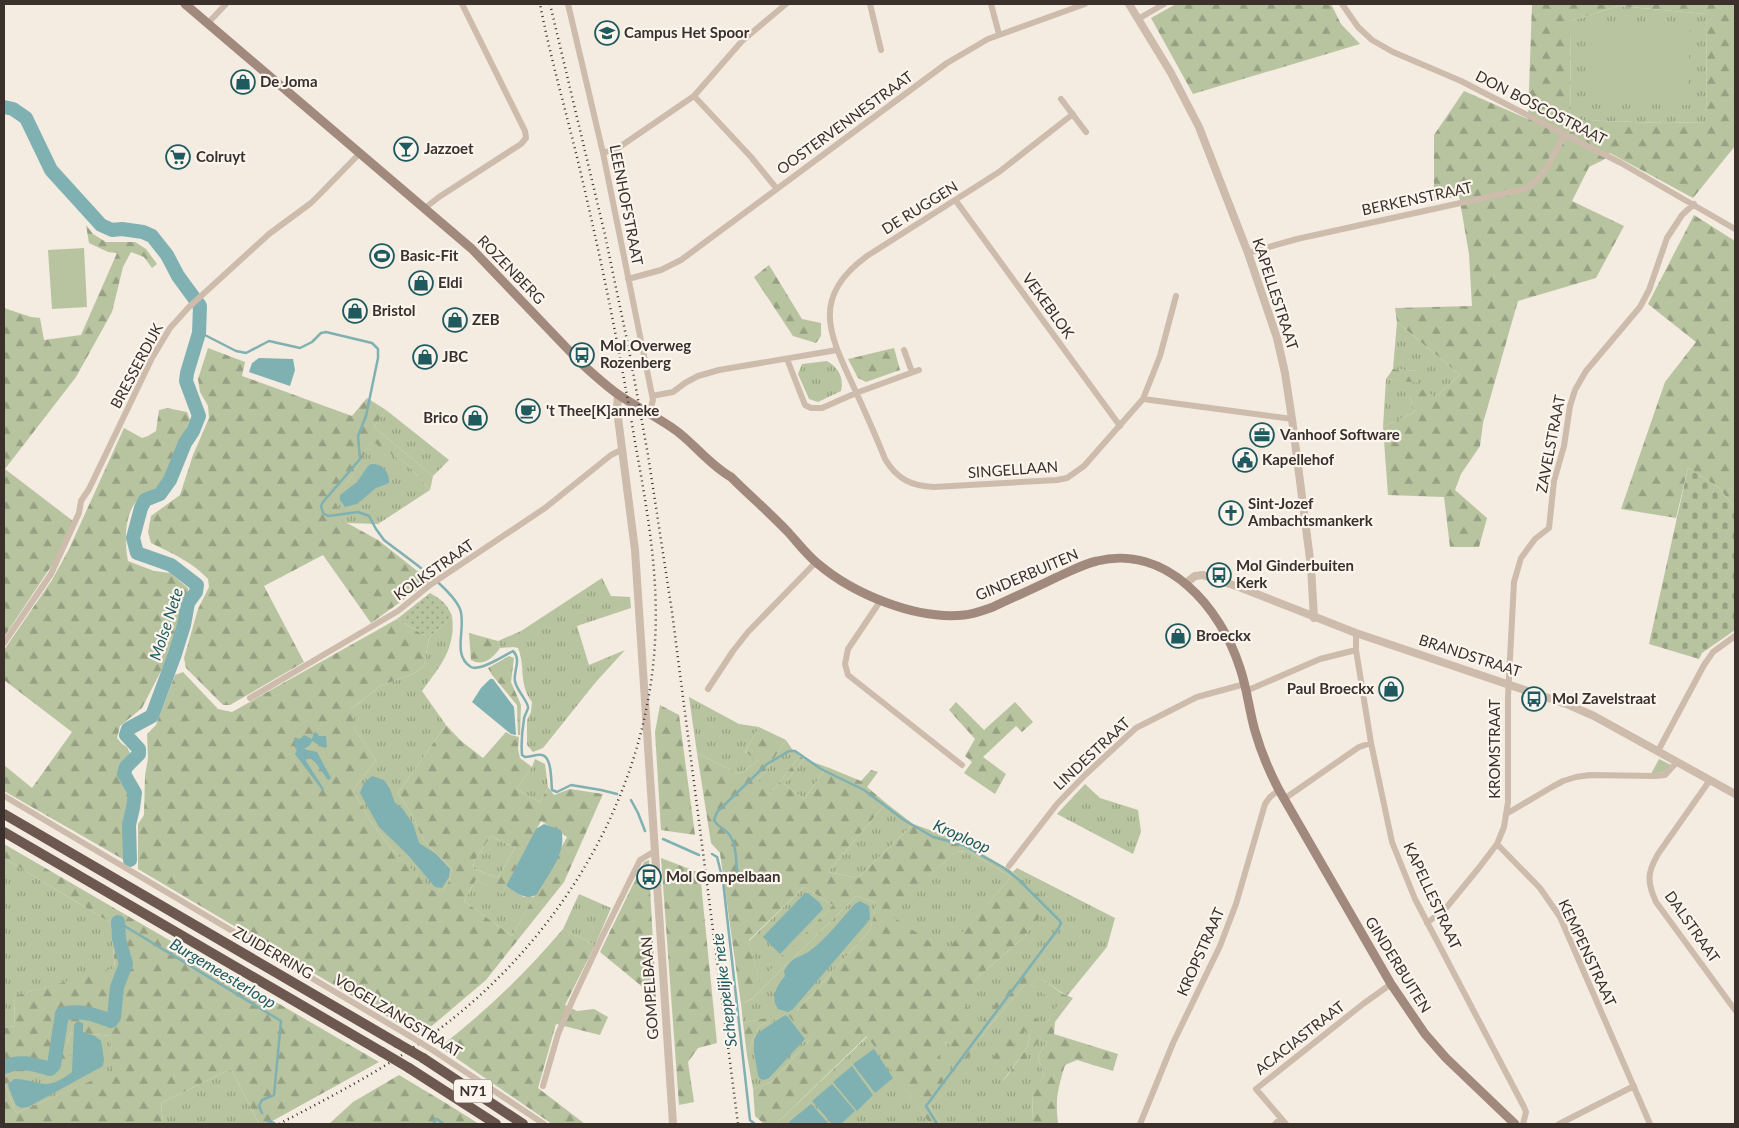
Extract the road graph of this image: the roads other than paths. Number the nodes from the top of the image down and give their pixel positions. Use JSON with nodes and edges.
{"nodes":[{"id":1,"x":185,"y":4,"type":"edge"},
{"id":2,"x":226,"y":4,"type":"edge"},
{"id":3,"x":462,"y":4,"type":"edge"},
{"id":4,"x":568,"y":4,"type":"edge"},
{"id":5,"x":786,"y":4,"type":"edge"},
{"id":6,"x":870,"y":4,"type":"edge"},
{"id":7,"x":990,"y":4,"type":"edge"},
{"id":8,"x":1085,"y":4,"type":"edge"},
{"id":9,"x":1129,"y":4,"type":"edge"},
{"id":10,"x":1164,"y":4,"type":"edge"},
{"id":11,"x":1342,"y":4,"type":"edge"},
{"id":12,"x":1138,"y":19,"type":"junction"},
{"id":13,"x":208,"y":23,"type":"junction"},
{"id":14,"x":999,"y":34,"type":"junction"},
{"id":15,"x":881,"y":50,"type":"dead end"},
{"id":16,"x":694,"y":96,"type":"junction"},
{"id":17,"x":1061,"y":99,"type":"dead end"},
{"id":18,"x":1073,"y":114,"type":"junction"},
{"id":19,"x":1086,"y":132,"type":"dead end"},
{"id":20,"x":1564,"y":135,"type":"junction"},
{"id":21,"x":360,"y":153,"type":"junction"},
{"id":22,"x":603,"y":153,"type":"junction"},
{"id":23,"x":777,"y":189,"type":"junction"},
{"id":24,"x":956,"y":201,"type":"junction"},
{"id":25,"x":1694,"y":204,"type":"junction"},
{"id":26,"x":425,"y":208,"type":"junction"},
{"id":27,"x":1735,"y":229,"type":"edge"},
{"id":28,"x":1248,"y":253,"type":"junction"},
{"id":29,"x":628,"y":279,"type":"junction"},
{"id":30,"x":1176,"y":296,"type":"dead end"},
{"id":31,"x":836,"y":350,"type":"junction"},
{"id":32,"x":904,"y":350,"type":"dead end"},
{"id":33,"x":787,"y":359,"type":"junction"},
{"id":34,"x":856,"y":393,"type":"junction"},
{"id":35,"x":618,"y":394,"type":"junction"},
{"id":36,"x":652,"y":396,"type":"junction"},
{"id":37,"x":1143,"y":399,"type":"junction"},
{"id":38,"x":649,"y":412,"type":"junction"},
{"id":39,"x":1292,"y":420,"type":"junction"},
{"id":40,"x":1120,"y":426,"type":"junction"},
{"id":41,"x":623,"y":449,"type":"junction"},
{"id":42,"x":816,"y":562,"type":"junction"},
{"id":43,"x":1186,"y":583,"type":"junction"},
{"id":44,"x":881,"y":600,"type":"junction"},
{"id":45,"x":1314,"y":618,"type":"junction"},
{"id":46,"x":1356,"y":633,"type":"junction"},
{"id":47,"x":1735,"y":636,"type":"edge"},
{"id":48,"x":4,"y":643,"type":"edge"},
{"id":49,"x":1356,"y":650,"type":"junction"},
{"id":50,"x":1509,"y":683,"type":"junction"},
{"id":51,"x":1246,"y":688,"type":"junction"},
{"id":52,"x":708,"y":689,"type":"dead end"},
{"id":53,"x":250,"y":698,"type":"dead end"},
{"id":54,"x":1371,"y":743,"type":"junction"},
{"id":55,"x":1658,"y":751,"type":"junction"},
{"id":56,"x":1677,"y":762,"type":"junction"},
{"id":57,"x":962,"y":765,"type":"dead end"},
{"id":58,"x":1710,"y":780,"type":"junction"},
{"id":59,"x":1279,"y":790,"type":"junction"},
{"id":60,"x":1735,"y":794,"type":"edge"},
{"id":61,"x":4,"y":796,"type":"edge"},
{"id":62,"x":1284,"y":799,"type":"junction"},
{"id":63,"x":4,"y":814,"type":"edge"},
{"id":64,"x":1506,"y":814,"type":"junction"},
{"id":65,"x":4,"y":832,"type":"edge"},
{"id":66,"x":1497,"y":844,"type":"junction"},
{"id":67,"x":655,"y":851,"type":"junction"},
{"id":68,"x":1009,"y":866,"type":"dead end"},
{"id":69,"x":1427,"y":923,"type":"junction"},
{"id":70,"x":1391,"y":984,"type":"junction"},
{"id":71,"x":1735,"y":1010,"type":"edge"},
{"id":72,"x":544,"y":1086,"type":"dead end"},
{"id":73,"x":1634,"y":1086,"type":"junction"},
{"id":74,"x":1281,"y":1118,"type":"junction"},
{"id":75,"x":1510,"y":1123,"type":"edge"},
{"id":76,"x":496,"y":1124,"type":"edge"},
{"id":77,"x":523,"y":1124,"type":"edge"},
{"id":78,"x":544,"y":1124,"type":"edge"},
{"id":79,"x":673,"y":1124,"type":"edge"},
{"id":80,"x":1140,"y":1124,"type":"edge"},
{"id":81,"x":1275,"y":1124,"type":"edge"},
{"id":82,"x":1286,"y":1124,"type":"edge"},
{"id":83,"x":1522,"y":1124,"type":"edge"},
{"id":84,"x":1560,"y":1124,"type":"edge"},
{"id":85,"x":1650,"y":1124,"type":"edge"}],
"edges":[{"from":1,"to":13,"type":"main road","name":"ROZENBERG"},
{"from":2,"to":13,"type":"street"},
{"from":3,"to":26,"type":"street"},
{"from":4,"to":22,"type":"street","name":"LEENHOFSTRAAT"},
{"from":5,"to":16,"type":"street"},
{"from":6,"to":15,"type":"street"},
{"from":7,"to":14,"type":"street"},
{"from":8,"to":14,"type":"street","name":"OOSTERVENNESTRAAT"},
{"from":9,"to":12,"type":"street","name":"KAPELLESTRAAT"},
{"from":10,"to":12,"type":"street"},
{"from":11,"to":20,"type":"street","name":"DON BOSCOSTRAAT"},
{"from":12,"to":28,"type":"street","name":"KAPELLESTRAAT"},
{"from":13,"to":21,"type":"main road","name":"ROZENBERG"},
{"from":14,"to":23,"type":"street","name":"OOSTERVENNESTRAAT"},
{"from":16,"to":22,"type":"street"},
{"from":16,"to":23,"type":"street"},
{"from":17,"to":18,"type":"street"},
{"from":18,"to":19,"type":"street"},
{"from":18,"to":24,"type":"street","name":"DE RUGGEN"},
{"from":20,"to":25,"type":"street","name":"DON BOSCOSTRAAT"},
{"from":20,"to":28,"type":"street","name":"BERKENSTRAAT"},
{"from":21,"to":26,"type":"main road","name":"ROZENBERG"},
{"from":21,"to":48,"type":"street","name":"BRESSERDIJK"},
{"from":22,"to":29,"type":"street","name":"LEENHOFSTRAAT"},
{"from":23,"to":29,"type":"street","name":"OOSTERVENNESTRAAT"},
{"from":24,"to":31,"type":"street","name":"DE RUGGEN"},
{"from":24,"to":40,"type":"street","name":"VEKEBLOK"},
{"from":25,"to":27,"type":"street","name":"DON BOSCOSTRAAT"},
{"from":25,"to":50,"type":"street","name":"ZAVELSTRAAT"},
{"from":26,"to":35,"type":"main road","name":"ROZENBERG"},
{"from":28,"to":39,"type":"street","name":"KAPELLESTRAAT"},
{"from":29,"to":36,"type":"street","name":"LEENHOFSTRAAT"},
{"from":30,"to":37,"type":"street","name":"SINGELLAAN"},
{"from":31,"to":33,"type":"street"},
{"from":31,"to":34,"type":"street","name":"DE RUGGEN"},
{"from":32,"to":34,"type":"street"},
{"from":33,"to":34,"type":"street"},
{"from":33,"to":36,"type":"street"},
{"from":34,"to":40,"type":"street","name":"SINGELLAAN"},
{"from":35,"to":38,"type":"main road","name":"GINDERBUITEN"},
{"from":35,"to":41,"type":"street"},
{"from":36,"to":38,"type":"street","name":"LEENHOFSTRAAT"},
{"from":37,"to":39,"type":"street"},
{"from":37,"to":40,"type":"street","name":"SINGELLAAN"},
{"from":38,"to":42,"type":"main road","name":"GINDERBUITEN"},
{"from":39,"to":45,"type":"street","name":"KAPELLESTRAAT"},
{"from":41,"to":53,"type":"street","name":"KOLKSTRAAT"},
{"from":41,"to":67,"type":"street","name":"GOMPELBAAN"},
{"from":42,"to":44,"type":"main road","name":"GINDERBUITEN"},
{"from":42,"to":52,"type":"street"},
{"from":43,"to":44,"type":"main road","name":"GINDERBUITEN"},
{"from":43,"to":45,"type":"street","name":"BRANDSTRAAT"},
{"from":43,"to":51,"type":"main road","name":"GINDERBUITEN"},
{"from":44,"to":57,"type":"street"},
{"from":45,"to":46,"type":"street","name":"BRANDSTRAAT"},
{"from":46,"to":49,"type":"street","name":"KAPELLESTRAAT"},
{"from":46,"to":50,"type":"street","name":"BRANDSTRAAT"},
{"from":47,"to":55,"type":"street"},
{"from":49,"to":51,"type":"street","name":"LINDESTRAAT"},
{"from":49,"to":54,"type":"street","name":"KAPELLESTRAAT"},
{"from":50,"to":55,"type":"street","name":"BRANDSTRAAT"},
{"from":50,"to":64,"type":"street","name":"KROMSTRAAT"},
{"from":51,"to":59,"type":"main road","name":"GINDERBUITEN"},
{"from":51,"to":68,"type":"street","name":"LINDESTRAAT"},
{"from":54,"to":62,"type":"street"},
{"from":54,"to":69,"type":"street","name":"KAPELLESTRAAT"},
{"from":55,"to":56,"type":"street","name":"BRANDSTRAAT"},
{"from":56,"to":58,"type":"street","name":"BRANDSTRAAT"},
{"from":56,"to":64,"type":"street","name":"KROMSTRAAT"},
{"from":58,"to":60,"type":"street","name":"BRANDSTRAAT"},
{"from":58,"to":71,"type":"street","name":"DALSTRAAT"},
{"from":59,"to":62,"type":"main road","name":"GINDERBUITEN"},
{"from":59,"to":80,"type":"street","name":"KROPSTRAAT"},
{"from":61,"to":78,"type":"street","name":"VOGELZANGSTRAAT","bridge":true},
{"from":62,"to":70,"type":"main road","name":"GINDERBUITEN"},
{"from":63,"to":77,"type":"highway","name":"ZUIDERRING","number":"N71","bridge":true},
{"from":64,"to":66,"type":"street","name":"KROMSTRAAT"},
{"from":65,"to":76,"type":"highway","name":"ZUIDERRING","number":"N71","bridge":true},
{"from":66,"to":69,"type":"street","name":"KROMSTRAAT"},
{"from":66,"to":73,"type":"street","name":"KEMPENSTRAAT"},
{"from":67,"to":72,"type":"street"},
{"from":67,"to":79,"type":"street","name":"GOMPELBAAN"},
{"from":69,"to":83,"type":"street","name":"KAPELLESTRAAT"},
{"from":70,"to":74,"type":"street","name":"ACACIASTRAAT"},
{"from":70,"to":75,"type":"main road","name":"GINDERBUITEN"},
{"from":73,"to":84,"type":"street"},
{"from":73,"to":85,"type":"street","name":"KEMPENSTRAAT"},
{"from":74,"to":81,"type":"street"},
{"from":74,"to":82,"type":"street","name":"ACACIASTRAAT"}]}
